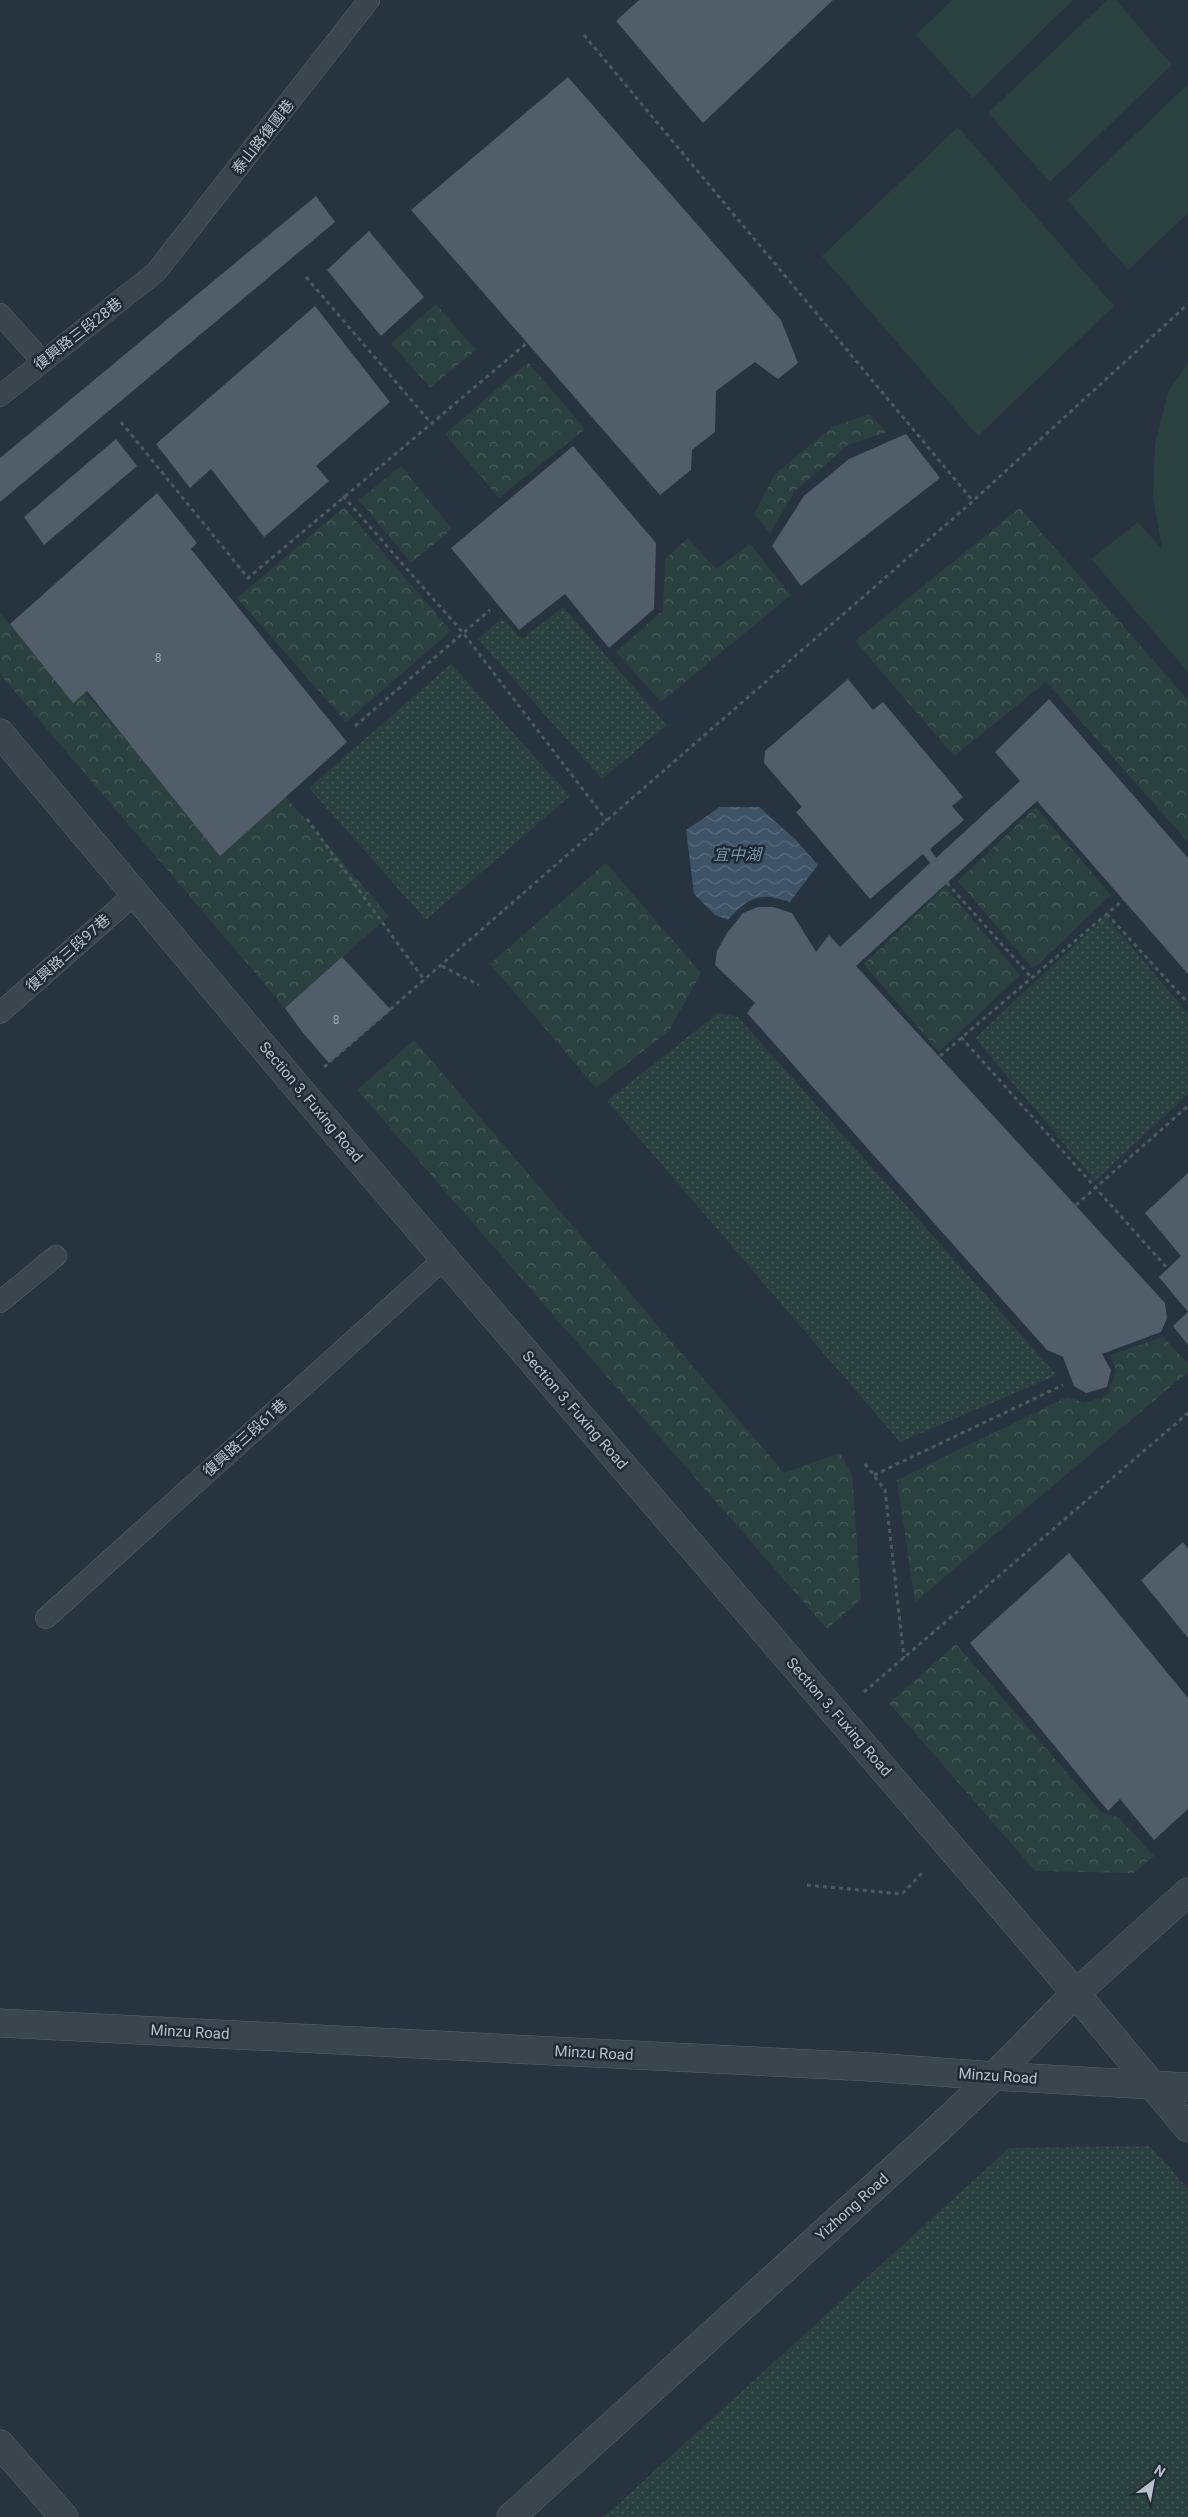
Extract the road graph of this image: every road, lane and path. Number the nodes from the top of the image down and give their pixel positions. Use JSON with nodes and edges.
{"nodes":[{"id":1,"x":369,"y":0,"type":"edge"},
{"id":2,"x":584,"y":35,"type":"dead end"},
{"id":3,"x":156,"y":272,"type":"joint"},
{"id":4,"x":306,"y":277,"type":"dead end"},
{"id":5,"x":1188,"y":304,"type":"edge"},
{"id":6,"x":0,"y":314,"type":"edge"},
{"id":7,"x":527,"y":343,"type":"dead end"},
{"id":8,"x":42,"y":361,"type":"junction"},
{"id":9,"x":0,"y":396,"type":"edge"},
{"id":10,"x":121,"y":422,"type":"dead end"},
{"id":11,"x":431,"y":423,"type":"junction"},
{"id":12,"x":343,"y":496,"type":"junction"},
{"id":13,"x":973,"y":501,"type":"junction"},
{"id":14,"x":490,"y":610,"type":"dead end"},
{"id":15,"x":464,"y":634,"type":"junction"},
{"id":16,"x":355,"y":726,"type":"dead end"},
{"id":17,"x":0,"y":733,"type":"edge"},
{"id":18,"x":307,"y":819,"type":"dead end"},
{"id":19,"x":607,"y":821,"type":"junction"},
{"id":20,"x":947,"y":883,"type":"dead end"},
{"id":21,"x":136,"y":893,"type":"junction"},
{"id":22,"x":1123,"y":900,"type":"dead end"},
{"id":23,"x":1106,"y":914,"type":"junction"},
{"id":24,"x":442,"y":966,"type":"junction"},
{"id":25,"x":1031,"y":977,"type":"junction"},
{"id":26,"x":425,"y":981,"type":"junction"},
{"id":27,"x":480,"y":985,"type":"dead end"},
{"id":28,"x":1188,"y":1003,"type":"edge"},
{"id":29,"x":0,"y":1013,"type":"edge"},
{"id":30,"x":962,"y":1037,"type":"junction"},
{"id":31,"x":940,"y":1056,"type":"dead end"},
{"id":32,"x":298,"y":1088,"type":"junction"},
{"id":33,"x":1188,"y":1106,"type":"edge"},
{"id":34,"x":1096,"y":1188,"type":"junction"},
{"id":35,"x":1076,"y":1205,"type":"dead end"},
{"id":36,"x":56,"y":1256,"type":"dead end"},
{"id":37,"x":445,"y":1258,"type":"junction"},
{"id":38,"x":1168,"y":1269,"type":"dead end"},
{"id":39,"x":0,"y":1302,"type":"edge"},
{"id":40,"x":1062,"y":1385,"type":"dead end"},
{"id":41,"x":1188,"y":1413,"type":"edge"},
{"id":42,"x":865,"y":1464,"type":"dead end"},
{"id":43,"x":874,"y":1475,"type":"junction"},
{"id":44,"x":46,"y":1618,"type":"dead end"},
{"id":45,"x":904,"y":1658,"type":"junction"},
{"id":46,"x":837,"y":1715,"type":"junction"},
{"id":47,"x":949,"y":1846,"type":"junction"},
{"id":48,"x":807,"y":1885,"type":"dead end"},
{"id":49,"x":1188,"y":1892,"type":"edge"},
{"id":50,"x":1076,"y":1994,"type":"junction"},
{"id":51,"x":0,"y":2023,"type":"edge"},
{"id":52,"x":994,"y":2076,"type":"junction"},
{"id":53,"x":1151,"y":2086,"type":"junction"},
{"id":54,"x":1188,"y":2087,"type":"edge"},
{"id":55,"x":1188,"y":2128,"type":"edge"},
{"id":56,"x":0,"y":2444,"type":"edge"},
{"id":57,"x":64,"y":2517,"type":"edge"},
{"id":58,"x":511,"y":2517,"type":"edge"}],
"edges":[{"from":1,"to":3,"type":"lane","name":"泰山路復國巷"},
{"from":2,"to":13,"type":"path"},
{"from":3,"to":8,"type":"lane","name":"復興路三段28巷"},
{"from":4,"to":11,"type":"path"},
{"from":5,"to":13,"type":"path"},
{"from":6,"to":8,"type":"lane"},
{"from":7,"to":11,"type":"path"},
{"from":8,"to":9,"type":"lane","name":"復興路三段28巷"},
{"from":10,"to":12,"type":"path"},
{"from":11,"to":12,"type":"path"},
{"from":12,"to":15,"type":"path"},
{"from":13,"to":19,"type":"path"},
{"from":14,"to":15,"type":"path"},
{"from":15,"to":16,"type":"path"},
{"from":15,"to":19,"type":"path"},
{"from":17,"to":21,"type":"street","name":"Section 3, Fuxing Road"},
{"from":18,"to":26,"type":"path"},
{"from":19,"to":24,"type":"path"},
{"from":20,"to":25,"type":"path"},
{"from":21,"to":29,"type":"lane","name":"復興路三段97巷"},
{"from":21,"to":32,"type":"street","name":"Section 3, Fuxing Road"},
{"from":22,"to":23,"type":"path"},
{"from":23,"to":25,"type":"path"},
{"from":23,"to":28,"type":"path"},
{"from":24,"to":26,"type":"path"},
{"from":24,"to":27,"type":"path"},
{"from":25,"to":30,"type":"path"},
{"from":26,"to":32,"type":"path"},
{"from":30,"to":31,"type":"path"},
{"from":30,"to":34,"type":"path"},
{"from":32,"to":37,"type":"street","name":"Section 3, Fuxing Road"},
{"from":33,"to":34,"type":"path"},
{"from":34,"to":35,"type":"path"},
{"from":34,"to":38,"type":"path"},
{"from":36,"to":39,"type":"lane"},
{"from":37,"to":44,"type":"lane","name":"復興路三段61巷"},
{"from":37,"to":46,"type":"street","name":"Section 3, Fuxing Road"},
{"from":40,"to":43,"type":"path"},
{"from":41,"to":45,"type":"path"},
{"from":42,"to":43,"type":"path"},
{"from":43,"to":45,"type":"path"},
{"from":45,"to":46,"type":"path"},
{"from":46,"to":47,"type":"street","name":"Section 3, Fuxing Road"},
{"from":47,"to":48,"type":"path"},
{"from":47,"to":50,"type":"street","name":"Section 3, Fuxing Road"},
{"from":49,"to":50,"type":"street","name":"Yizhong Road"},
{"from":50,"to":52,"type":"street","name":"Yizhong Road"},
{"from":50,"to":53,"type":"street","name":"Section 3, Fuxing Road"},
{"from":51,"to":52,"type":"street","name":"Minzu Road"},
{"from":52,"to":53,"type":"street","name":"Minzu Road"},
{"from":52,"to":58,"type":"street","name":"Yizhong Road"},
{"from":53,"to":54,"type":"street","name":"Minzu Road"},
{"from":53,"to":55,"type":"street","name":"Section 3, Fuxing Road"},
{"from":56,"to":57,"type":"street"}]}
